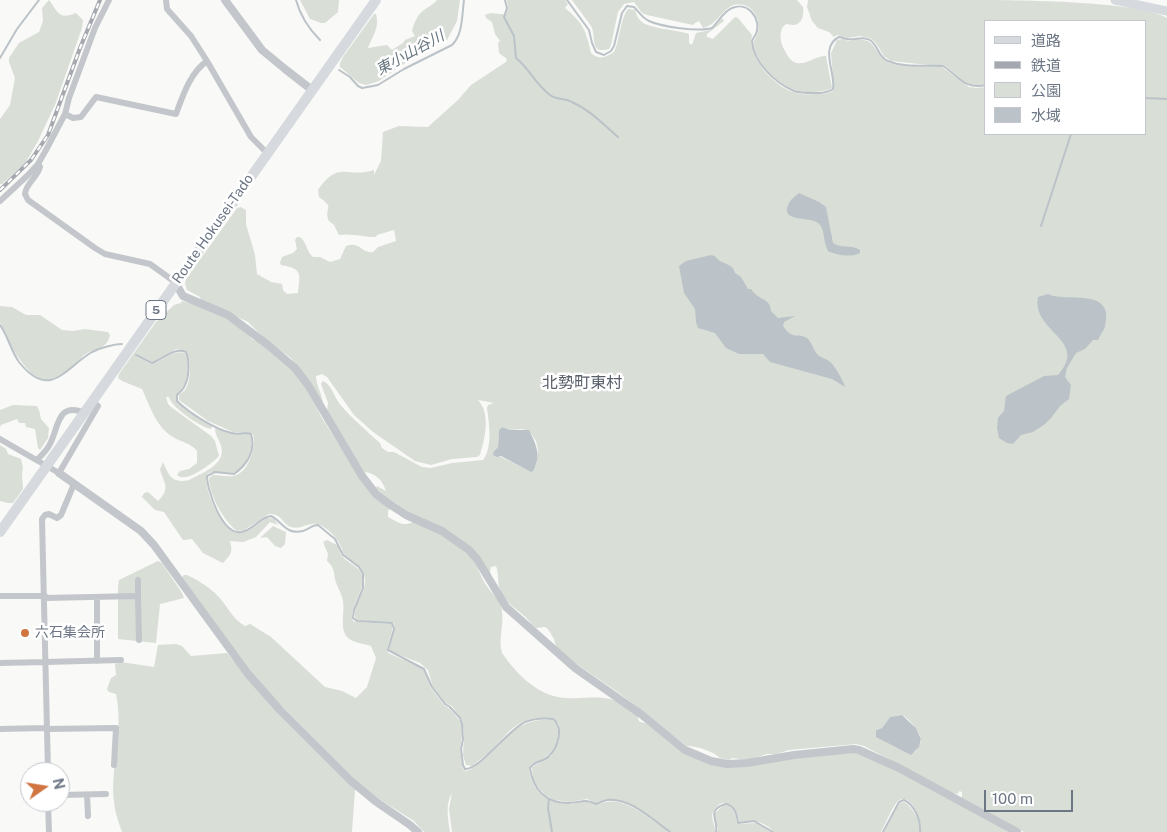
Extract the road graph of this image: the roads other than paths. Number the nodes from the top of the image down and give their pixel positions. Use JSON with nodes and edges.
{"nodes":[{"id":1,"x":109,"y":0,"type":"edge"},
{"id":2,"x":166,"y":0,"type":"edge"},
{"id":3,"x":225,"y":0,"type":"edge"},
{"id":4,"x":376,"y":0,"type":"edge"},
{"id":5,"x":1115,"y":0,"type":"edge"},
{"id":6,"x":1167,"y":11,"type":"edge"},
{"id":7,"x":207,"y":61,"type":"junction"},
{"id":8,"x":312,"y":90,"type":"junction"},
{"id":9,"x":65,"y":114,"type":"junction"},
{"id":10,"x":267,"y":153,"type":"junction"},
{"id":11,"x":38,"y":164,"type":"junction"},
{"id":12,"x":0,"y":201,"type":"edge"},
{"id":13,"x":175,"y":282,"type":"junction"},
{"id":14,"x":93,"y":401,"type":"junction"},
{"id":15,"x":84,"y":413,"type":"junction"},
{"id":16,"x":0,"y":440,"type":"edge"},
{"id":17,"x":40,"y":461,"type":"junction"},
{"id":18,"x":56,"y":472,"type":"junction"},
{"id":19,"x":74,"y":484,"type":"junction"},
{"id":20,"x":0,"y":532,"type":"edge"},
{"id":21,"x":138,"y":580,"type":"dead end"},
{"id":22,"x":0,"y":596,"type":"edge"},
{"id":23,"x":138,"y":596,"type":"junction"},
{"id":24,"x":45,"y":597,"type":"junction"},
{"id":25,"x":97,"y":597,"type":"junction"},
{"id":26,"x":138,"y":640,"type":"dead end"},
{"id":27,"x":121,"y":660,"type":"dead end"},
{"id":28,"x":98,"y":661,"type":"junction"},
{"id":29,"x":46,"y":662,"type":"junction"},
{"id":30,"x":0,"y":663,"type":"edge"},
{"id":31,"x":47,"y":728,"type":"junction"},
{"id":32,"x":0,"y":729,"type":"edge"},
{"id":33,"x":48,"y":762,"type":"edge"},
{"id":34,"x":114,"y":764,"type":"dead end"},
{"id":35,"x":88,"y":794,"type":"junction"},
{"id":36,"x":106,"y":794,"type":"dead end"},
{"id":37,"x":70,"y":795,"type":"edge"},
{"id":38,"x":48,"y":812,"type":"edge"},
{"id":39,"x":88,"y":816,"type":"dead end"},
{"id":40,"x":49,"y":832,"type":"edge"},
{"id":41,"x":418,"y":832,"type":"edge"},
{"id":42,"x":1017,"y":832,"type":"edge"}],
"edges":[{"from":1,"to":9,"type":"street"},
{"from":2,"to":7,"type":"street"},
{"from":3,"to":8,"type":"street"},
{"from":4,"to":8,"type":"main road","name":"Route Hokusei-Tado","number":"5"},
{"from":5,"to":6,"type":"main road"},
{"from":7,"to":9,"type":"street"},
{"from":7,"to":10,"type":"street"},
{"from":8,"to":10,"type":"main road","name":"Route Hokusei-Tado","number":"5"},
{"from":9,"to":11,"type":"street"},
{"from":10,"to":13,"type":"main road","name":"Route Hokusei-Tado","number":"5"},
{"from":11,"to":12,"type":"street"},
{"from":11,"to":13,"type":"street"},
{"from":13,"to":14,"type":"main road","name":"Route Hokusei-Tado","number":"5"},
{"from":13,"to":42,"type":"street"},
{"from":14,"to":15,"type":"main road","name":"Route Hokusei-Tado","number":"5"},
{"from":14,"to":18,"type":"street"},
{"from":15,"to":17,"type":"street"},
{"from":15,"to":20,"type":"main road","name":"Route Hokusei-Tado","number":"5"},
{"from":16,"to":17,"type":"street"},
{"from":17,"to":18,"type":"street"},
{"from":18,"to":19,"type":"street"},
{"from":19,"to":24,"type":"street"},
{"from":19,"to":41,"type":"street"},
{"from":21,"to":23,"type":"street"},
{"from":22,"to":24,"type":"street"},
{"from":23,"to":25,"type":"street"},
{"from":23,"to":26,"type":"street"},
{"from":24,"to":25,"type":"street"},
{"from":24,"to":29,"type":"street"},
{"from":25,"to":28,"type":"street"},
{"from":27,"to":28,"type":"street"},
{"from":28,"to":29,"type":"street"},
{"from":29,"to":30,"type":"street"},
{"from":29,"to":31,"type":"street"},
{"from":31,"to":32,"type":"street"},
{"from":31,"to":33,"type":"street"},
{"from":31,"to":34,"type":"street"},
{"from":35,"to":36,"type":"street"},
{"from":35,"to":37,"type":"street"},
{"from":35,"to":39,"type":"street"},
{"from":38,"to":40,"type":"street"}]}
